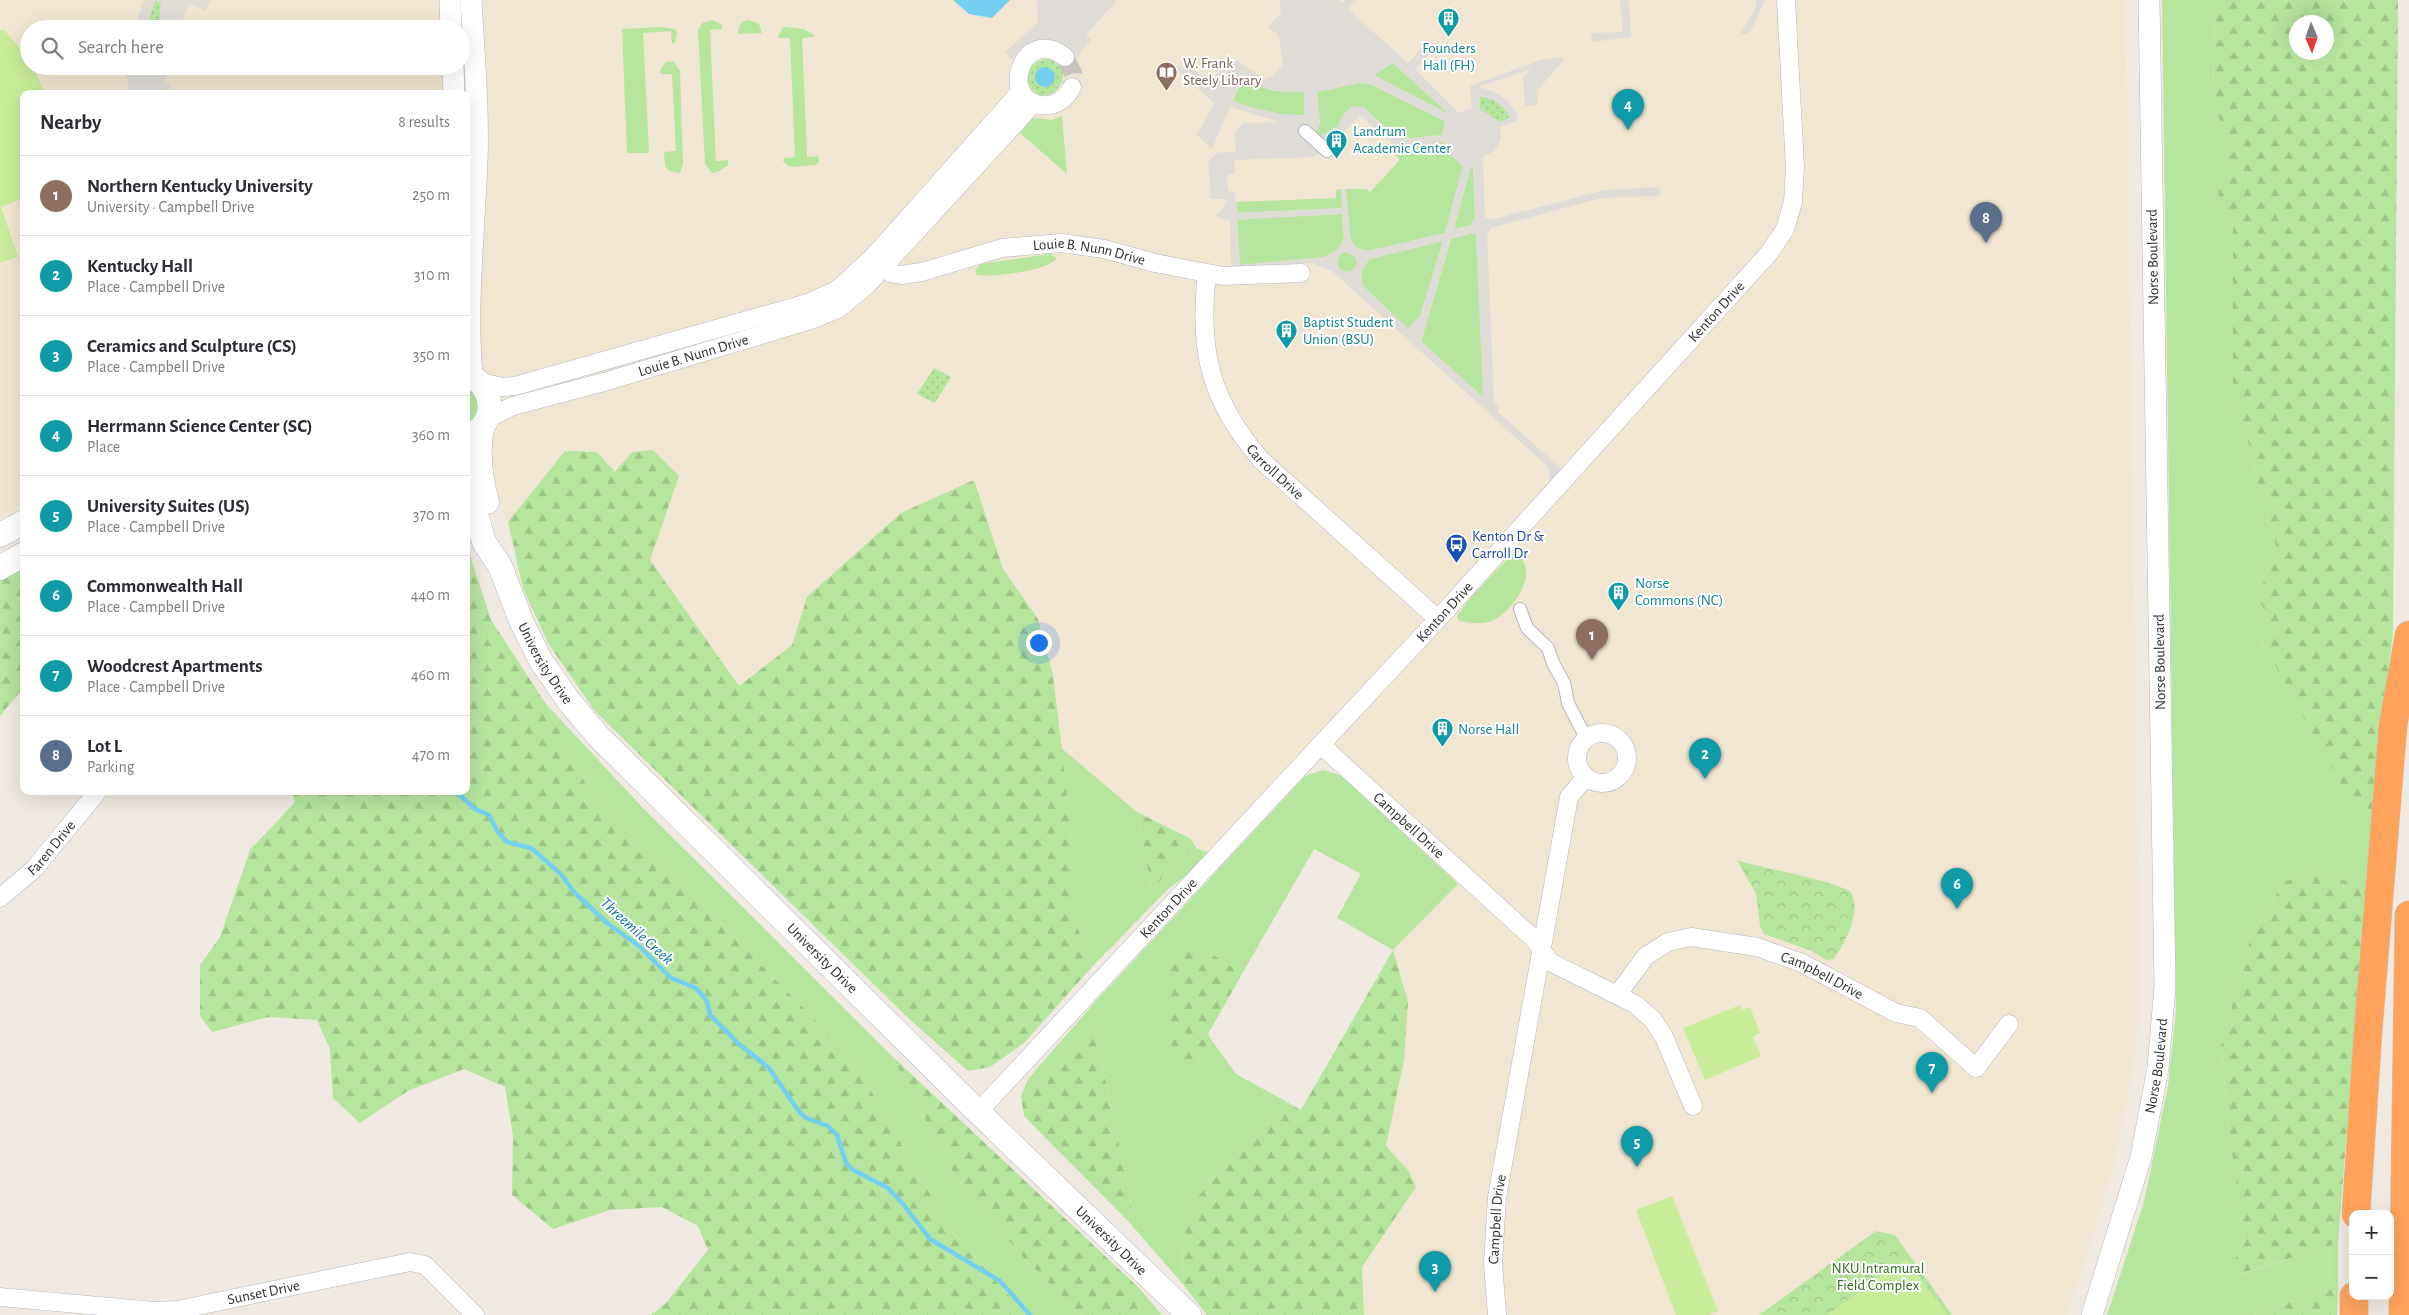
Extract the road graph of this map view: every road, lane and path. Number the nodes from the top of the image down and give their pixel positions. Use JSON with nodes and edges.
{"nodes":[{"id":1,"x":450,"y":0,"type":"edge"},
{"id":2,"x":471,"y":0,"type":"edge"},
{"id":3,"x":1786,"y":0,"type":"edge"},
{"id":4,"x":2149,"y":0,"type":"edge"},
{"id":5,"x":451,"y":20,"type":"edge"},
{"id":6,"x":1065,"y":57,"type":"dead end"},
{"id":7,"x":453,"y":75,"type":"edge"},
{"id":8,"x":1072,"y":87,"type":"dead end"},
{"id":9,"x":454,"y":90,"type":"edge"},
{"id":10,"x":1021,"y":91,"type":"junction"},
{"id":11,"x":1034,"y":103,"type":"junction"},
{"id":12,"x":1305,"y":131,"type":"dead end"},
{"id":13,"x":1327,"y":151,"type":"dead end"},
{"id":14,"x":878,"y":261,"type":"junction"},
{"id":15,"x":1301,"y":273,"type":"dead end"},
{"id":16,"x":1207,"y":274,"type":"junction"},
{"id":17,"x":470,"y":279,"type":"edge"},
{"id":18,"x":470,"y":352,"type":"edge"},
{"id":19,"x":473,"y":377,"type":"edge"},
{"id":20,"x":479,"y":427,"type":"edge"},
{"id":21,"x":470,"y":496,"type":"edge"},
{"id":22,"x":20,"y":524,"type":"edge"},
{"id":23,"x":0,"y":535,"type":"edge"},
{"id":24,"x":20,"y":556,"type":"edge"},
{"id":25,"x":500,"y":566,"type":"junction"},
{"id":26,"x":0,"y":568,"type":"edge"},
{"id":27,"x":1520,"y":609,"type":"dead end"},
{"id":28,"x":1438,"y":619,"type":"junction"},
{"id":29,"x":2409,"y":635,"type":"edge"},
{"id":30,"x":1586,"y":738,"type":"junction"},
{"id":31,"x":1321,"y":745,"type":"junction"},
{"id":32,"x":1586,"y":777,"type":"junction"},
{"id":33,"x":95,"y":795,"type":"edge"},
{"id":34,"x":0,"y":898,"type":"edge"},
{"id":35,"x":2409,"y":915,"type":"edge"},
{"id":36,"x":1541,"y":947,"type":"junction"},
{"id":37,"x":1617,"y":995,"type":"junction"},
{"id":38,"x":2009,"y":1024,"type":"dead end"},
{"id":39,"x":1693,"y":1106,"type":"dead end"},
{"id":40,"x":978,"y":1112,"type":"junction"},
{"id":41,"x":2356,"y":1210,"type":"edge"},
{"id":42,"x":0,"y":1297,"type":"edge"},
{"id":43,"x":2354,"y":1300,"type":"edge"},
{"id":44,"x":180,"y":1312,"type":"edge"},
{"id":45,"x":154,"y":1313,"type":"edge"},
{"id":46,"x":475,"y":1315,"type":"edge"},
{"id":47,"x":1189,"y":1315,"type":"edge"},
{"id":48,"x":1497,"y":1315,"type":"edge"},
{"id":49,"x":2092,"y":1315,"type":"edge"},
{"id":50,"x":2354,"y":1315,"type":"edge"},
{"id":51,"x":2403,"y":1315,"type":"edge"}],
"edges":[{"from":1,"to":5,"type":"street"},
{"from":2,"to":17,"type":"street","name":"University Drive"},
{"from":3,"to":28,"type":"street","name":"Kenton Drive"},
{"from":4,"to":49,"type":"street","name":"Norse Boulevard"},
{"from":6,"to":10,"type":"street"},
{"from":7,"to":9,"type":"street"},
{"from":8,"to":11,"type":"street"},
{"from":10,"to":11,"type":"street"},
{"from":10,"to":14,"type":"street","name":"Louie B. Nunn Drive"},
{"from":11,"to":14,"type":"street","name":"Louie B. Nunn Drive"},
{"from":12,"to":13,"type":"street"},
{"from":14,"to":16,"type":"street","name":"Louie B. Nunn Drive"},
{"from":14,"to":19,"type":"street","name":"Louie B. Nunn Drive"},
{"from":14,"to":20,"type":"street","name":"Louie B. Nunn Drive"},
{"from":15,"to":16,"type":"street","name":"Louie B. Nunn Drive"},
{"from":16,"to":28,"type":"street","name":"Carroll Drive"},
{"from":18,"to":19,"type":"street","name":"University Drive"},
{"from":19,"to":20,"type":"main road","name":"University Drive"},
{"from":20,"to":25,"type":"main road","name":"University Drive"},
{"from":21,"to":25,"type":"main road","name":"University Drive"},
{"from":22,"to":23,"type":"main road"},
{"from":24,"to":26,"type":"main road"},
{"from":25,"to":40,"type":"main road","name":"University Drive"},
{"from":27,"to":30,"type":"street"},
{"from":28,"to":31,"type":"street","name":"Kenton Drive"},
{"from":29,"to":41,"type":"highway"},
{"from":30,"to":32,"type":"street"},
{"from":30,"to":32,"type":"street"},
{"from":31,"to":36,"type":"street","name":"Campbell Drive"},
{"from":31,"to":40,"type":"street","name":"Kenton Drive"},
{"from":32,"to":36,"type":"street","name":"Campbell Drive"},
{"from":33,"to":34,"type":"street","name":"Faren Drive"},
{"from":35,"to":51,"type":"highway"},
{"from":36,"to":37,"type":"street","name":"Campbell Drive"},
{"from":36,"to":48,"type":"street","name":"Campbell Drive"},
{"from":37,"to":38,"type":"street","name":"Campbell Drive"},
{"from":37,"to":39,"type":"street","name":"Campbell Drive"},
{"from":40,"to":47,"type":"main road","name":"University Drive"},
{"from":42,"to":45,"type":"street","name":"Sunset Drive"},
{"from":43,"to":50,"type":"highway"},
{"from":44,"to":45,"type":"street","name":"Sunset Drive"},
{"from":44,"to":46,"type":"street","name":"Sunset Drive"}]}
